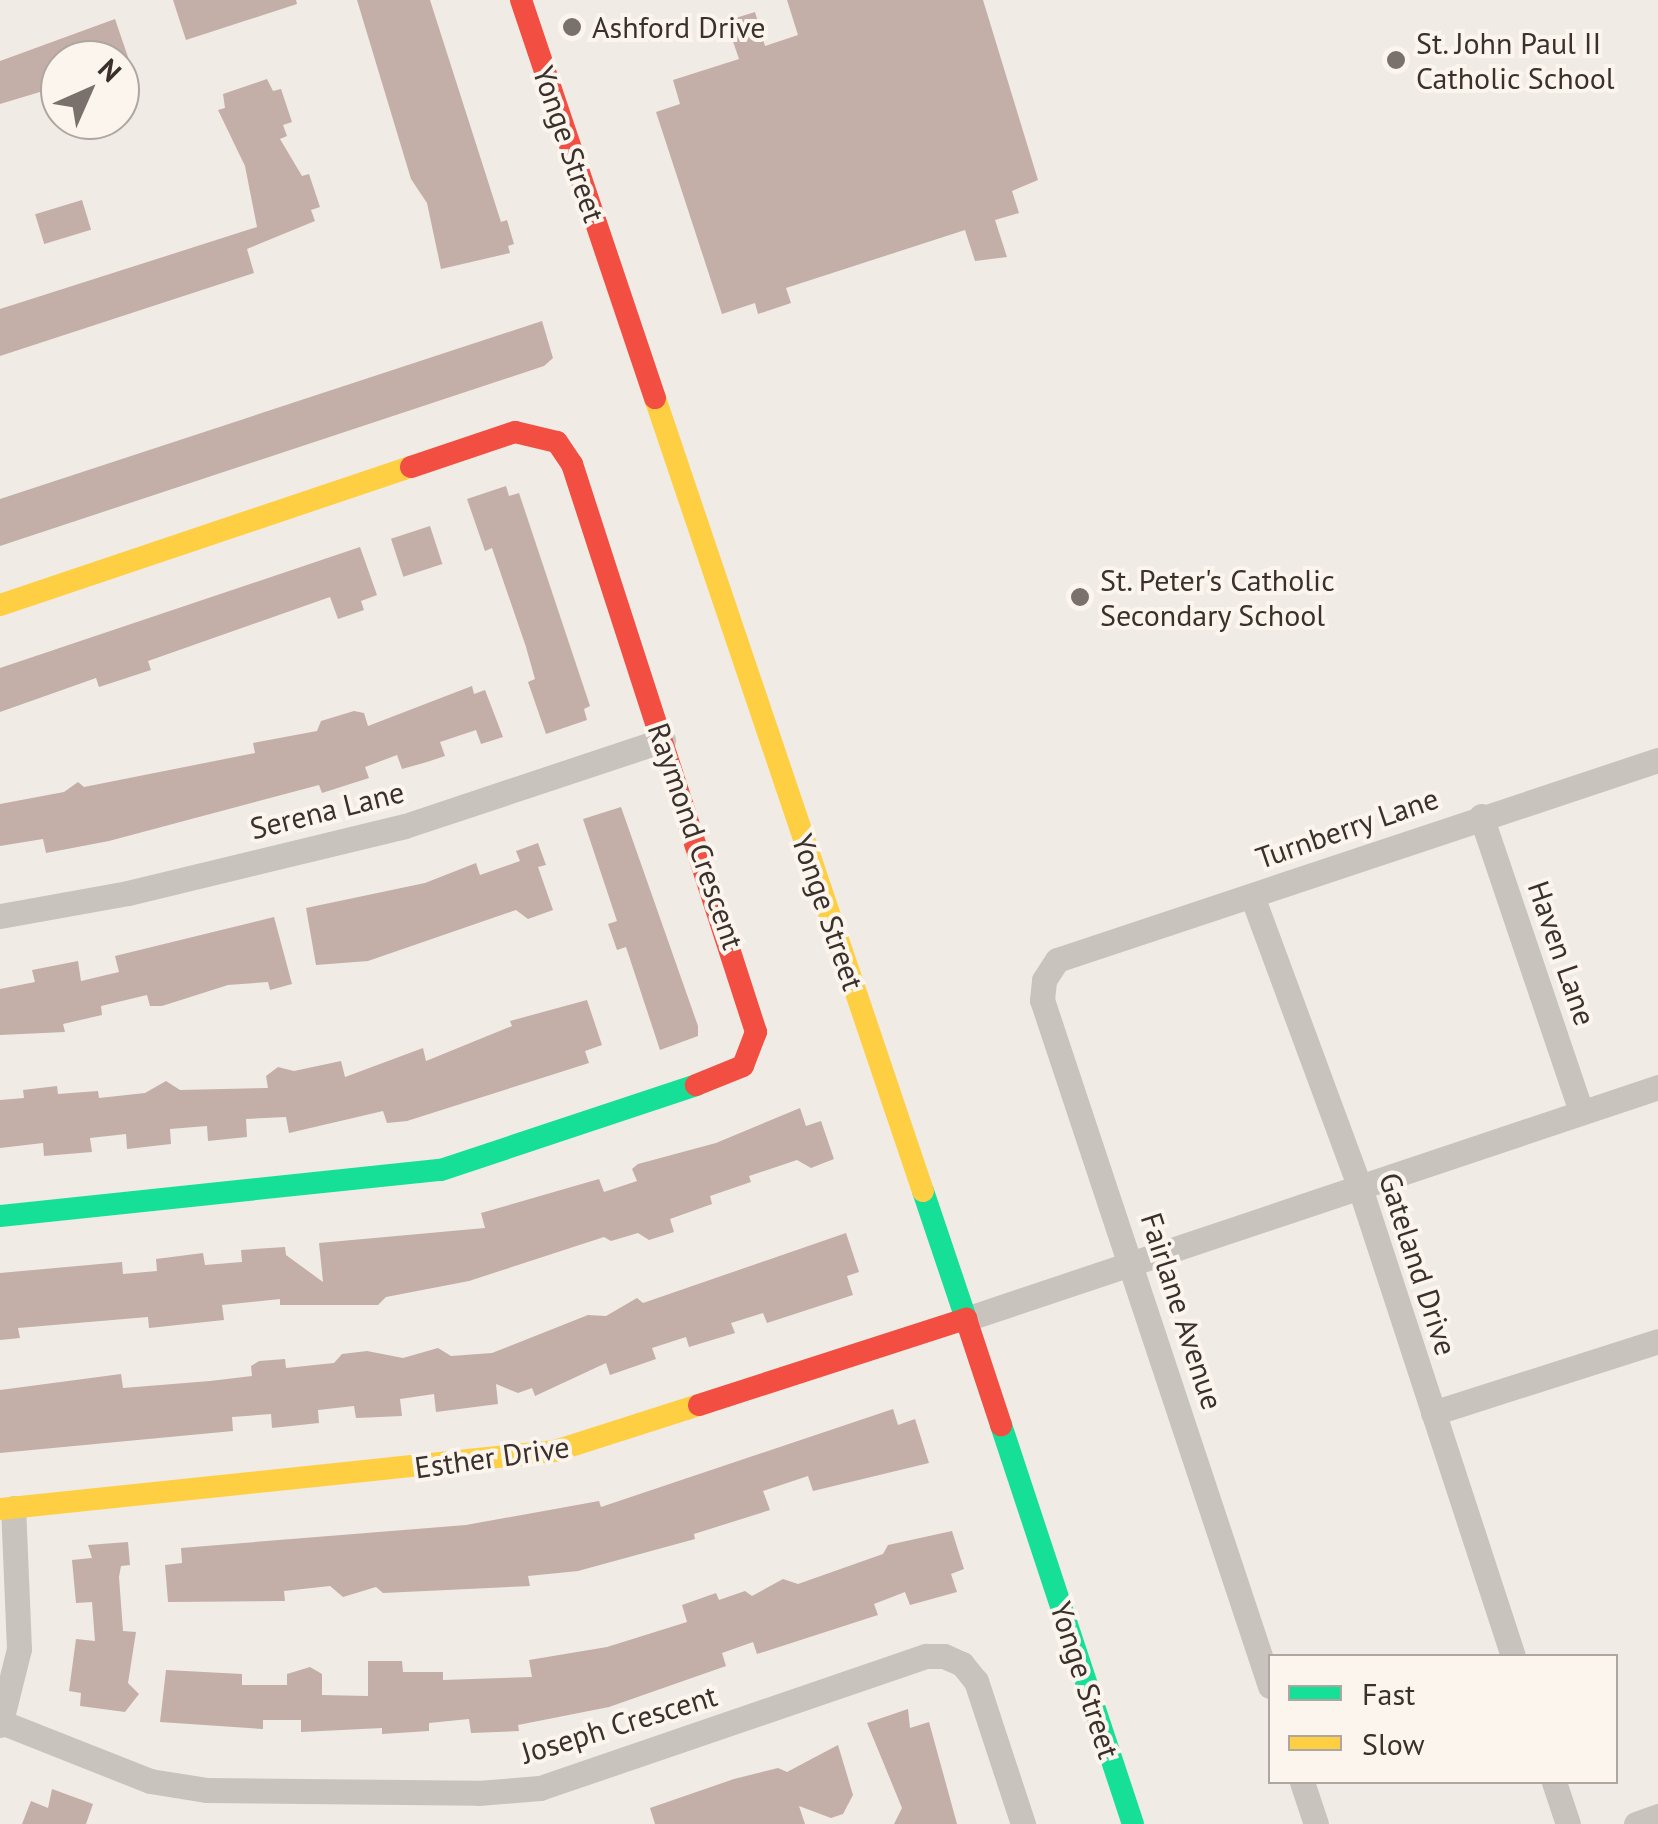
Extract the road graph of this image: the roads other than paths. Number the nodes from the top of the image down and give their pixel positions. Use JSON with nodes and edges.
{"nodes":[{"id":1,"x":520,"y":0,"type":"edge"},
{"id":2,"x":0,"y":605,"type":"edge"},
{"id":3,"x":663,"y":740,"type":"junction"},
{"id":4,"x":1658,"y":760,"type":"edge"},
{"id":5,"x":1481,"y":816,"type":"junction"},
{"id":6,"x":1252,"y":896,"type":"junction"},
{"id":7,"x":0,"y":916,"type":"edge"},
{"id":8,"x":1057,"y":960,"type":"joint"},
{"id":9,"x":1658,"y":1087,"type":"edge"},
{"id":10,"x":1581,"y":1111,"type":"junction"},
{"id":11,"x":1361,"y":1191,"type":"junction"},
{"id":12,"x":0,"y":1216,"type":"edge"},
{"id":13,"x":1133,"y":1264,"type":"junction"},
{"id":14,"x":966,"y":1319,"type":"junction"},
{"id":15,"x":1658,"y":1341,"type":"edge"},
{"id":16,"x":1433,"y":1413,"type":"junction"},
{"id":17,"x":6,"y":1509,"type":"edge"},
{"id":18,"x":1513,"y":1654,"type":"edge"},
{"id":19,"x":1268,"y":1680,"type":"edge"},
{"id":20,"x":1,"y":1724,"type":"edge"},
{"id":21,"x":1303,"y":1784,"type":"edge"},
{"id":22,"x":1555,"y":1784,"type":"edge"},
{"id":23,"x":1658,"y":1816,"type":"edge"},
{"id":24,"x":1023,"y":1824,"type":"edge"},
{"id":25,"x":1133,"y":1824,"type":"edge"},
{"id":26,"x":1316,"y":1824,"type":"edge"},
{"id":27,"x":1568,"y":1824,"type":"edge"},
{"id":28,"x":1636,"y":1824,"type":"edge"}],
"edges":[{"from":1,"to":14,"type":"street","name":"Yonge Street"},
{"from":2,"to":3,"type":"street","name":"Raymond Crescent"},
{"from":3,"to":7,"type":"street","name":"Serena Lane"},
{"from":3,"to":12,"type":"street","name":"Raymond Crescent"},
{"from":4,"to":5,"type":"street","name":"Turnberry Lane"},
{"from":5,"to":6,"type":"street","name":"Turnberry Lane"},
{"from":5,"to":10,"type":"street","name":"Haven Lane"},
{"from":6,"to":8,"type":"street","name":"Turnberry Lane"},
{"from":6,"to":11,"type":"street","name":"Gateland Drive"},
{"from":8,"to":13,"type":"street","name":"Fairlane Avenue"},
{"from":9,"to":10,"type":"street"},
{"from":10,"to":11,"type":"street"},
{"from":11,"to":13,"type":"street"},
{"from":11,"to":16,"type":"street","name":"Gateland Drive"},
{"from":13,"to":14,"type":"street"},
{"from":13,"to":19,"type":"street","name":"Fairlane Avenue"},
{"from":14,"to":17,"type":"street","name":"Esther Drive"},
{"from":14,"to":25,"type":"street","name":"Yonge Street"},
{"from":15,"to":16,"type":"street"},
{"from":16,"to":18,"type":"street","name":"Gateland Drive"},
{"from":17,"to":20,"type":"street"},
{"from":20,"to":24,"type":"street","name":"Joseph Crescent"},
{"from":21,"to":26,"type":"street"},
{"from":22,"to":27,"type":"street"},
{"from":23,"to":28,"type":"street"}]}
